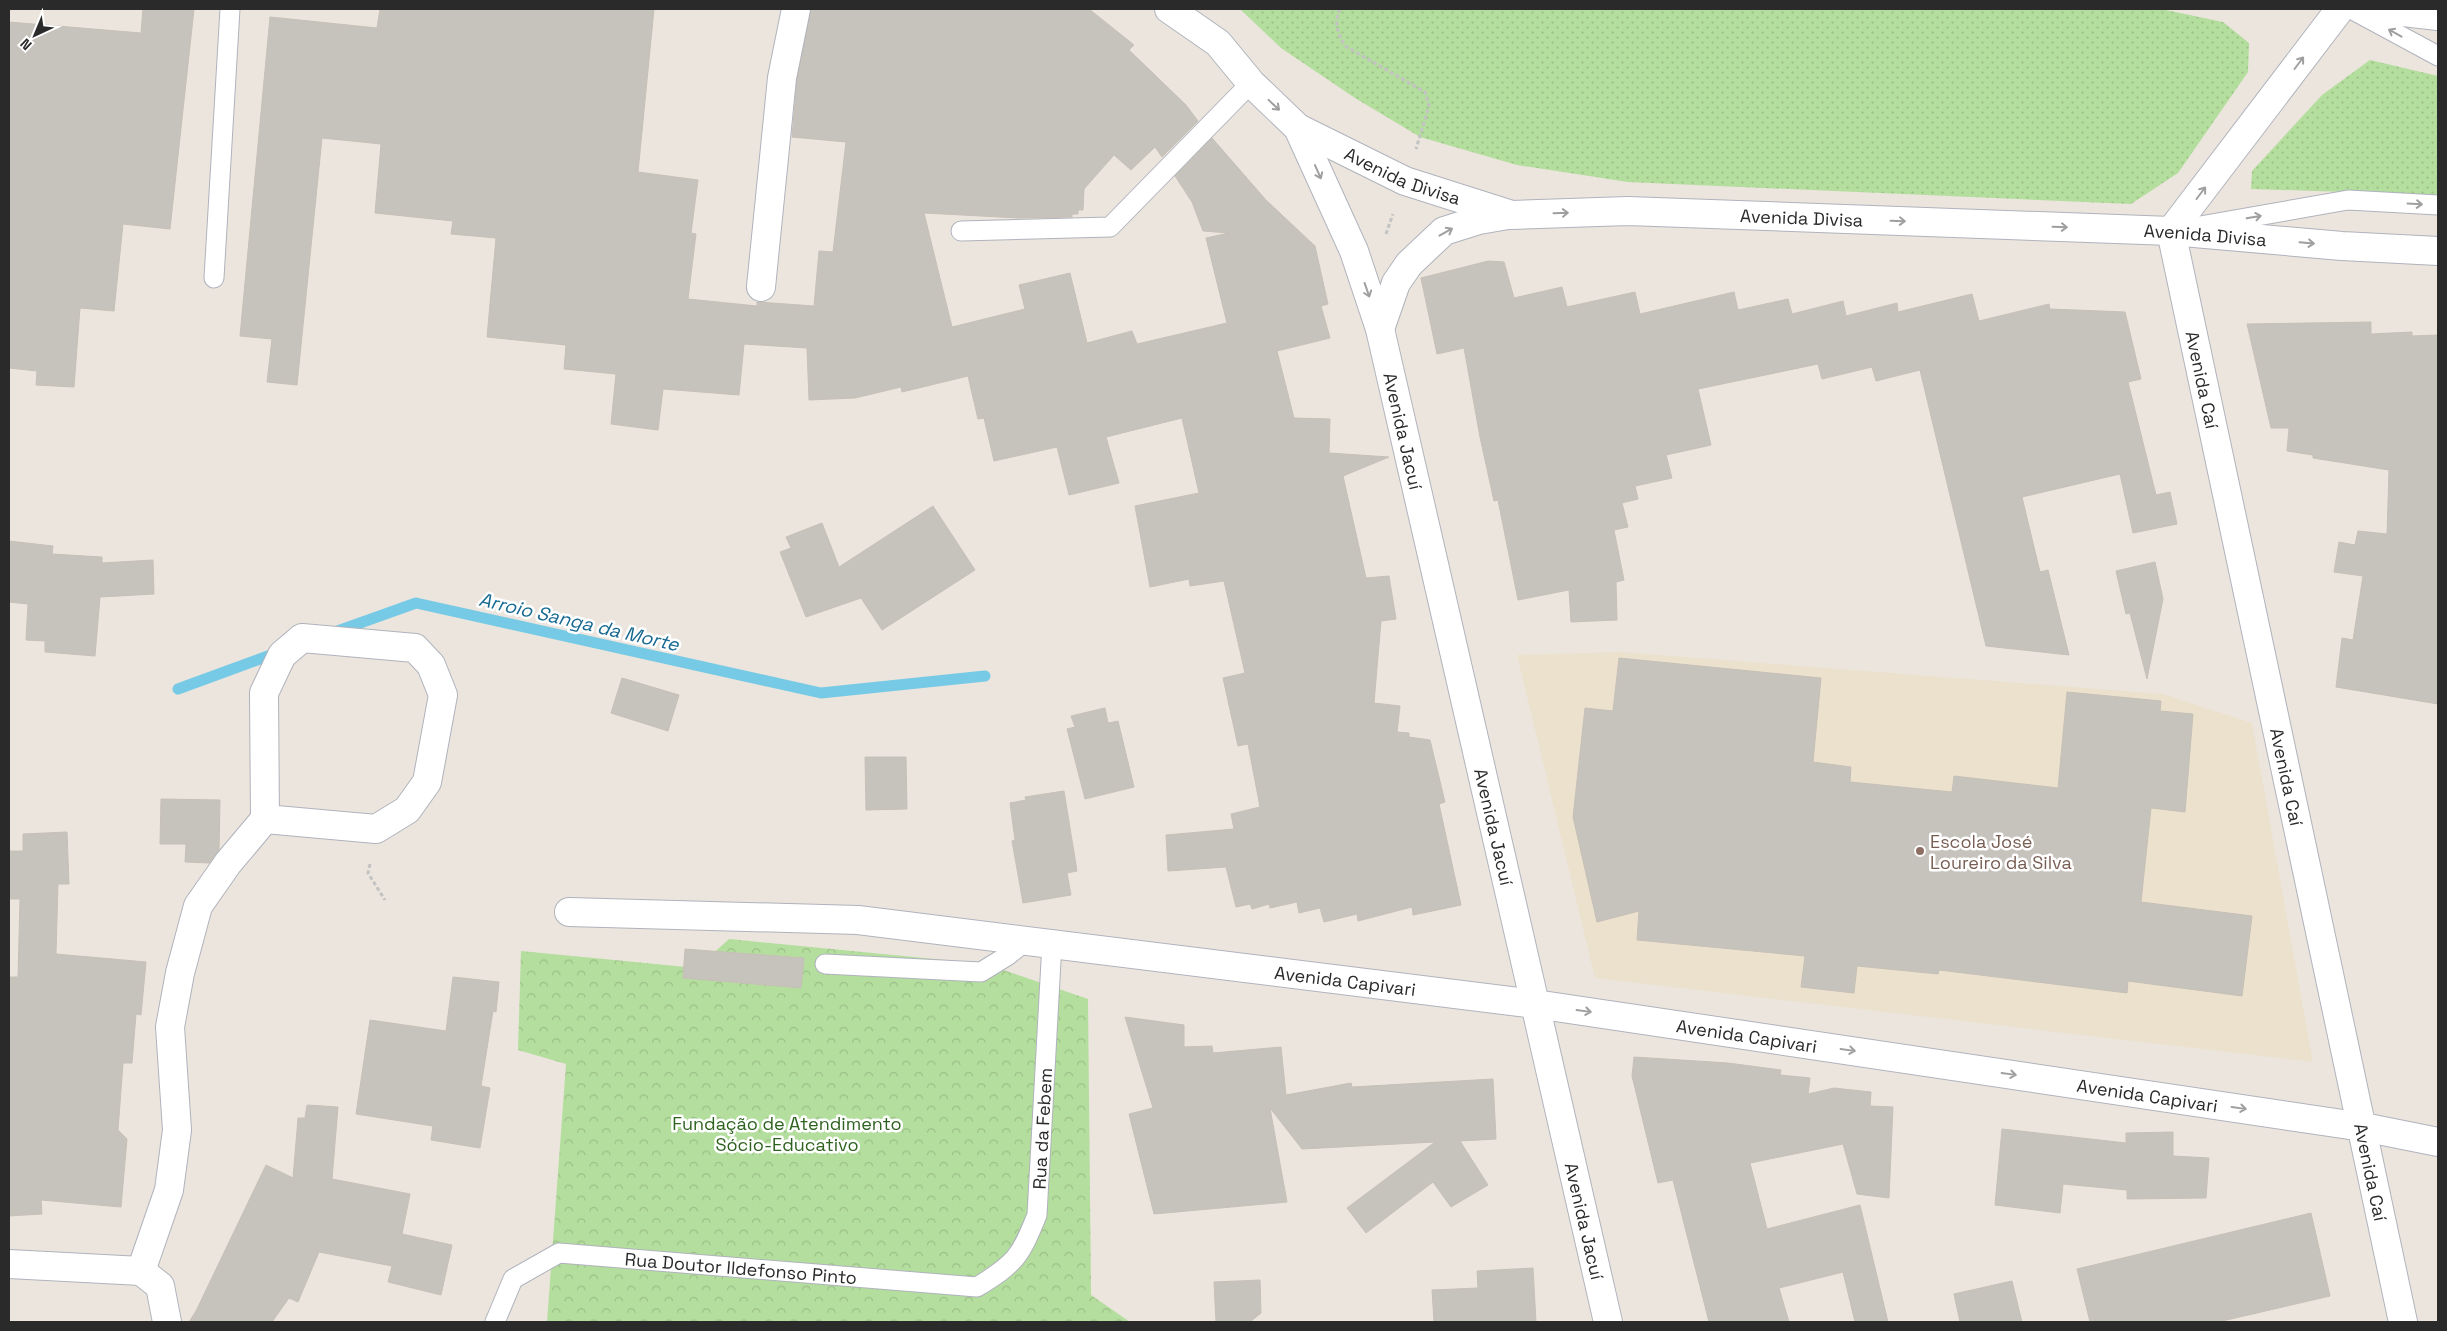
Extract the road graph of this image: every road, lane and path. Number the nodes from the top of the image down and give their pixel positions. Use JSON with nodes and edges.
{"nodes":[{"id":1,"x":230,"y":9,"type":"edge"},
{"id":2,"x":796,"y":9,"type":"edge"},
{"id":3,"x":1169,"y":9,"type":"edge"},
{"id":4,"x":1191,"y":9,"type":"edge"},
{"id":5,"x":1206,"y":9,"type":"edge"},
{"id":6,"x":1340,"y":9,"type":"edge"},
{"id":7,"x":2340,"y":9,"type":"edge"},
{"id":8,"x":2351,"y":9,"type":"edge"},
{"id":9,"x":2377,"y":9,"type":"edge"},
{"id":10,"x":2438,"y":16,"type":"edge"},
{"id":11,"x":1218,"y":43,"type":"junction"},
{"id":12,"x":2438,"y":56,"type":"edge"},
{"id":13,"x":1250,"y":83,"type":"junction"},
{"id":14,"x":1298,"y":128,"type":"junction"},
{"id":15,"x":1420,"y":137,"type":"dead end"},
{"id":16,"x":2438,"y":205,"type":"edge"},
{"id":17,"x":1394,"y":211,"type":"dead end"},
{"id":18,"x":1512,"y":215,"type":"junction"},
{"id":19,"x":961,"y":231,"type":"dead end"},
{"id":20,"x":2172,"y":232,"type":"junction"},
{"id":21,"x":1385,"y":236,"type":"dead end"},
{"id":22,"x":2438,"y":251,"type":"edge"},
{"id":23,"x":214,"y":278,"type":"dead end"},
{"id":24,"x":761,"y":288,"type":"dead end"},
{"id":25,"x":1380,"y":330,"type":"junction"},
{"id":26,"x":264,"y":818,"type":"junction"},
{"id":27,"x":569,"y":912,"type":"dead end"},
{"id":28,"x":1040,"y":942,"type":"junction"},
{"id":29,"x":825,"y":964,"type":"dead end"},
{"id":30,"x":1535,"y":1004,"type":"junction"},
{"id":31,"x":2363,"y":1127,"type":"junction"},
{"id":32,"x":2438,"y":1142,"type":"edge"},
{"id":33,"x":9,"y":1264,"type":"edge"},
{"id":34,"x":141,"y":1271,"type":"junction"},
{"id":35,"x":977,"y":1287,"type":"joint"},
{"id":36,"x":167,"y":1322,"type":"edge"},
{"id":37,"x":495,"y":1322,"type":"edge"},
{"id":38,"x":1608,"y":1322,"type":"edge"},
{"id":39,"x":2403,"y":1322,"type":"edge"}],
"edges":[{"from":1,"to":23,"type":"lane"},
{"from":2,"to":24,"type":"street"},
{"from":3,"to":11,"type":"street"},
{"from":4,"to":11,"type":"lane"},
{"from":5,"to":11,"type":"street"},
{"from":6,"to":15,"type":"path"},
{"from":20,"to":7,"type":"street","one_way":true},
{"from":12,"to":8,"type":"lane","one_way":true},
{"from":9,"to":10,"type":"street"},
{"from":11,"to":13,"type":"street","name":"Avenida Divisa"},
{"from":13,"to":14,"type":"street","name":"Avenida Divisa","one_way":true},
{"from":13,"to":19,"type":"lane"},
{"from":14,"to":18,"type":"street","name":"Avenida Divisa"},
{"from":14,"to":25,"type":"street","name":"Avenida Jacuí","one_way":true},
{"from":20,"to":16,"type":"lane","one_way":true},
{"from":17,"to":21,"type":"path"},
{"from":18,"to":20,"type":"street","name":"Avenida Divisa","one_way":true},
{"from":25,"to":18,"type":"street","one_way":true},
{"from":20,"to":22,"type":"street","name":"Avenida Divisa","one_way":true},
{"from":20,"to":31,"type":"street","name":"Avenida Caí"},
{"from":25,"to":30,"type":"street","name":"Avenida Jacuí"},
{"from":26,"to":26,"type":"street"},
{"from":26,"to":34,"type":"street"},
{"from":27,"to":28,"type":"street","name":"Avenida Capivari"},
{"from":28,"to":29,"type":"lane"},
{"from":28,"to":30,"type":"street","name":"Avenida Capivari"},
{"from":28,"to":35,"type":"lane","name":"Rua da Febem"},
{"from":30,"to":31,"type":"street","name":"Avenida Capivari","one_way":true},
{"from":30,"to":38,"type":"street","name":"Avenida Jacuí"},
{"from":31,"to":32,"type":"street","name":"Avenida Capivari"},
{"from":31,"to":39,"type":"street","name":"Avenida Caí"},
{"from":33,"to":34,"type":"street"},
{"from":34,"to":36,"type":"street"},
{"from":35,"to":37,"type":"lane","name":"Rua Doutor Ildefonso Pinto"}]}
